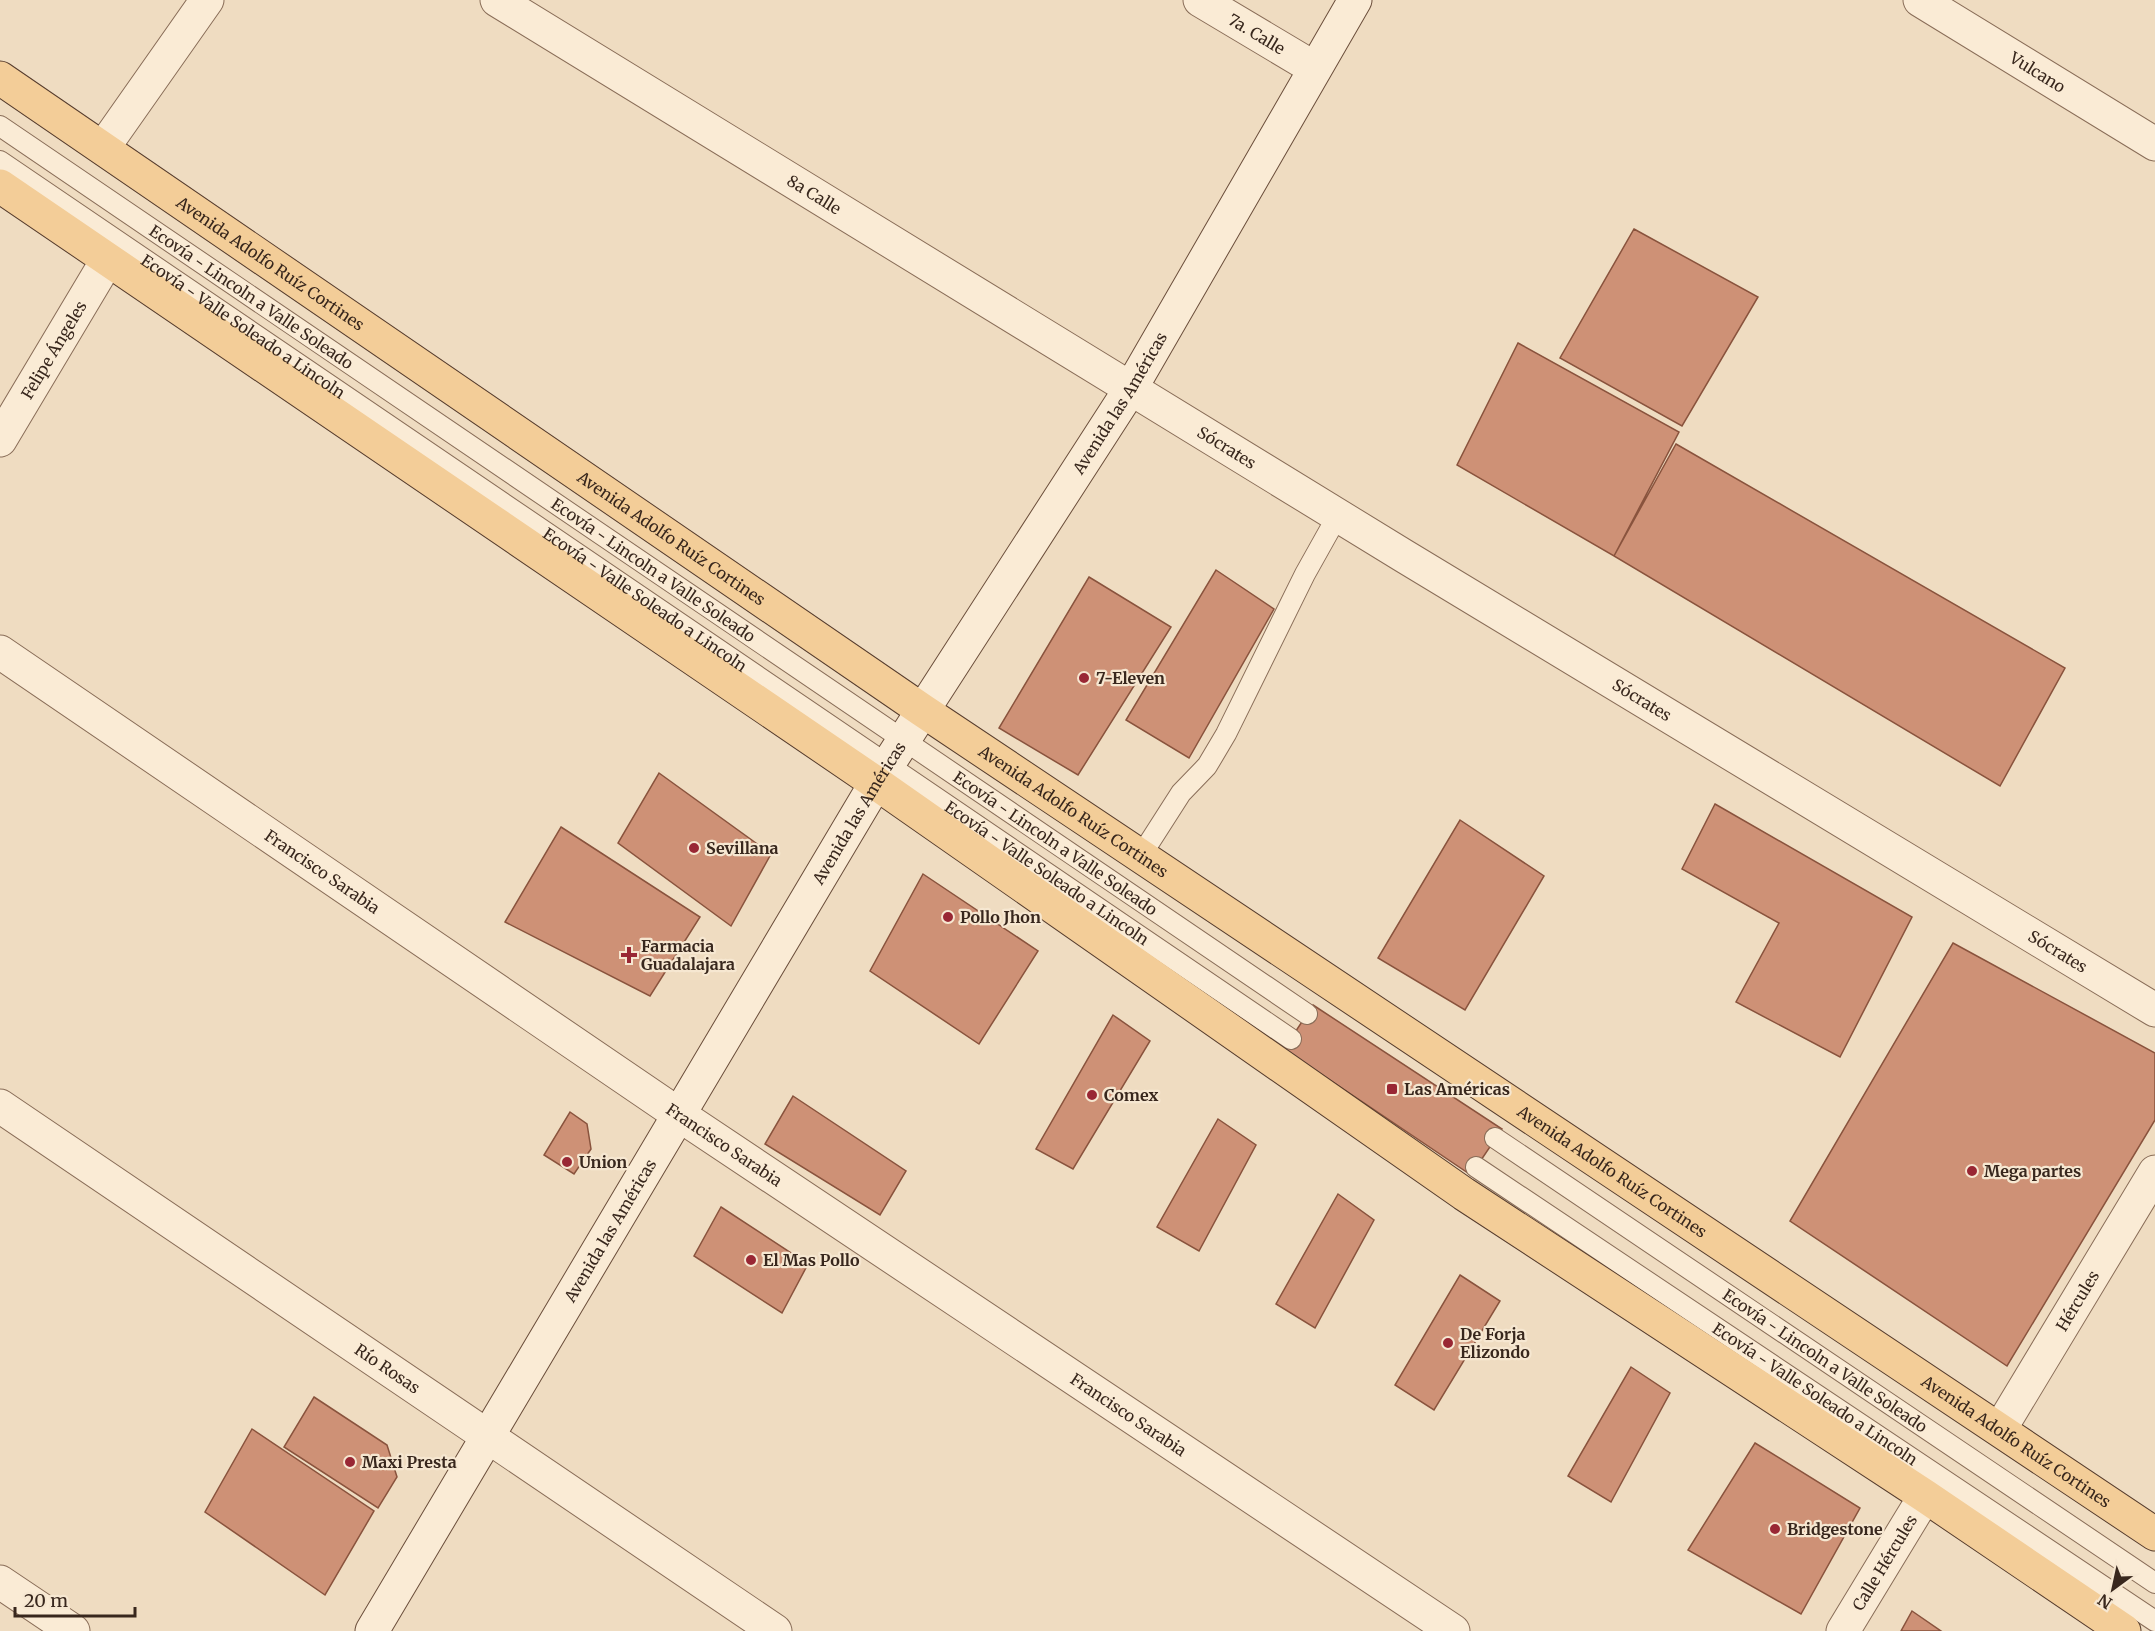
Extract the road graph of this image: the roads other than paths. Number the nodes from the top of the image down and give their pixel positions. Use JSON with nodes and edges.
{"nodes":[{"id":1,"x":207,"y":0,"type":"edge"},
{"id":2,"x":497,"y":0,"type":"edge"},
{"id":3,"x":1200,"y":0,"type":"edge"},
{"id":4,"x":1355,"y":0,"type":"edge"},
{"id":5,"x":1920,"y":0,"type":"edge"},
{"id":6,"x":1314,"y":68,"type":"junction"},
{"id":7,"x":0,"y":78,"type":"edge"},
{"id":8,"x":0,"y":126,"type":"edge"},
{"id":9,"x":2155,"y":144,"type":"edge"},
{"id":10,"x":103,"y":148,"type":"junction"},
{"id":11,"x":0,"y":161,"type":"edge"},
{"id":12,"x":0,"y":186,"type":"edge"},
{"id":13,"x":108,"y":259,"type":"junction"},
{"id":14,"x":1131,"y":388,"type":"junction"},
{"id":15,"x":0,"y":440,"type":"edge"},
{"id":16,"x":1338,"y":515,"type":"junction"},
{"id":17,"x":0,"y":652,"type":"edge"},
{"id":18,"x":922,"y":710,"type":"junction"},
{"id":19,"x":889,"y":762,"type":"junction"},
{"id":20,"x":1140,"y":857,"type":"junction"},
{"id":21,"x":2155,"y":1010,"type":"edge"},
{"id":22,"x":1307,"y":1014,"type":"dead end"},
{"id":23,"x":1291,"y":1039,"type":"dead end"},
{"id":24,"x":0,"y":1106,"type":"edge"},
{"id":25,"x":678,"y":1114,"type":"junction"},
{"id":26,"x":1495,"y":1138,"type":"dead end"},
{"id":27,"x":1476,"y":1167,"type":"dead end"},
{"id":28,"x":2155,"y":1172,"type":"edge"},
{"id":29,"x":2000,"y":1429,"type":"junction"},
{"id":30,"x":488,"y":1437,"type":"junction"},
{"id":31,"x":1925,"y":1496,"type":"junction"},
{"id":32,"x":2155,"y":1534,"type":"edge"},
{"id":33,"x":0,"y":1582,"type":"edge"},
{"id":34,"x":2155,"y":1583,"type":"edge"},
{"id":35,"x":2155,"y":1620,"type":"edge"},
{"id":36,"x":72,"y":1631,"type":"edge"},
{"id":37,"x":372,"y":1631,"type":"edge"},
{"id":38,"x":775,"y":1631,"type":"edge"},
{"id":39,"x":1453,"y":1631,"type":"edge"},
{"id":40,"x":1843,"y":1631,"type":"edge"},
{"id":41,"x":2124,"y":1631,"type":"edge"}],
"edges":[{"from":1,"to":10,"type":"street"},
{"from":2,"to":14,"type":"street","name":"8a Calle"},
{"from":3,"to":6,"type":"street","name":"7a. Calle"},
{"from":4,"to":6,"type":"street","name":"Avenida las Américas"},
{"from":5,"to":9,"type":"street","name":"Vulcano"},
{"from":6,"to":14,"type":"street","name":"Avenida las Américas"},
{"from":7,"to":10,"type":"main road","name":"Avenida Adolfo Ruíz Cortines"},
{"from":8,"to":19,"type":"lane","name":"Ecovía - Lincoln a Valle Soleado"},
{"from":10,"to":18,"type":"main road","name":"Avenida Adolfo Ruíz Cortines"},
{"from":11,"to":19,"type":"lane","name":"Ecovía - Valle Soleado a Lincoln"},
{"from":12,"to":13,"type":"main road"},
{"from":13,"to":15,"type":"street","name":"Felipe Ángeles"},
{"from":13,"to":19,"type":"main road"},
{"from":14,"to":16,"type":"street","name":"Sócrates"},
{"from":14,"to":18,"type":"street","name":"Avenida las Américas"},
{"from":16,"to":20,"type":"lane"},
{"from":16,"to":21,"type":"street","name":"Sócrates"},
{"from":17,"to":25,"type":"street","name":"Francisco Sarabia"},
{"from":18,"to":19,"type":"street","name":"Avenida las Américas"},
{"from":18,"to":20,"type":"main road","name":"Avenida Adolfo Ruíz Cortines"},
{"from":19,"to":22,"type":"lane","name":"Ecovía - Lincoln a Valle Soleado"},
{"from":19,"to":23,"type":"lane","name":"Ecovía - Valle Soleado a Lincoln"},
{"from":19,"to":25,"type":"street","name":"Avenida las Américas"},
{"from":19,"to":31,"type":"main road"},
{"from":20,"to":29,"type":"main road","name":"Avenida Adolfo Ruíz Cortines"},
{"from":24,"to":30,"type":"street","name":"Río Rosas"},
{"from":25,"to":30,"type":"street","name":"Avenida las Américas"},
{"from":25,"to":39,"type":"street","name":"Francisco Sarabia"},
{"from":26,"to":34,"type":"lane","name":"Ecovía - Lincoln a Valle Soleado"},
{"from":27,"to":35,"type":"lane","name":"Ecovía - Valle Soleado a Lincoln"},
{"from":28,"to":29,"type":"street","name":"Hércules"},
{"from":29,"to":32,"type":"main road","name":"Avenida Adolfo Ruíz Cortines"},
{"from":30,"to":37,"type":"street","name":"Avenida las Américas"},
{"from":30,"to":38,"type":"street","name":"Río Rosas"},
{"from":31,"to":40,"type":"street","name":"Calle Hércules"},
{"from":31,"to":41,"type":"main road"},
{"from":33,"to":36,"type":"street"}]}
